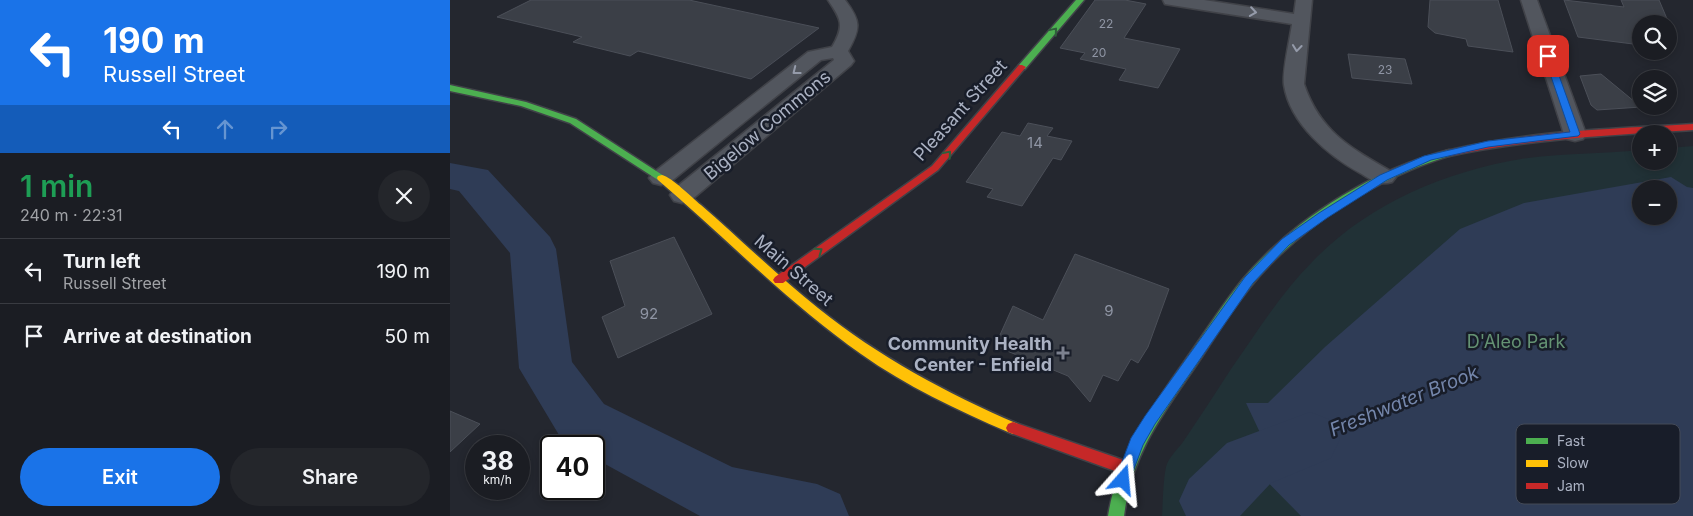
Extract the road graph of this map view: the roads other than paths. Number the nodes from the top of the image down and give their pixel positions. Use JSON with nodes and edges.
{"nodes":[{"id":1,"x":836,"y":0,"type":"edge"},
{"id":2,"x":1080,"y":0,"type":"edge"},
{"id":3,"x":1171,"y":0,"type":"edge"},
{"id":4,"x":1304,"y":0,"type":"edge"},
{"id":5,"x":1529,"y":0,"type":"edge"},
{"id":6,"x":1301,"y":20,"type":"junction"},
{"id":7,"x":839,"y":51,"type":"junction"},
{"id":8,"x":450,"y":88,"type":"edge"},
{"id":9,"x":1693,"y":127,"type":"edge"},
{"id":10,"x":1575,"y":134,"type":"junction"},
{"id":11,"x":1384,"y":177,"type":"junction"},
{"id":12,"x":661,"y":178,"type":"junction"},
{"id":13,"x":682,"y":195,"type":"junction"},
{"id":14,"x":779,"y":280,"type":"junction"},
{"id":15,"x":1126,"y":468,"type":"junction"},
{"id":16,"x":1116,"y":516,"type":"edge"}],
"edges":[{"from":1,"to":7,"type":"street","name":"Bigelow Commons"},
{"from":14,"to":2,"type":"street","name":"Pleasant Street","one_way":true},
{"from":3,"to":6,"type":"street","one_way":true},
{"from":4,"to":6,"type":"street"},
{"from":5,"to":10,"type":"street"},
{"from":6,"to":11,"type":"street","one_way":true},
{"from":7,"to":12,"type":"street","name":"Bigelow Commons","one_way":true},
{"from":7,"to":13,"type":"street","name":"Bigelow Commons"},
{"from":8,"to":12,"type":"street","name":"Main Street"},
{"from":9,"to":10,"type":"street"},
{"from":10,"to":11,"type":"street"},
{"from":11,"to":15,"type":"street"},
{"from":12,"to":13,"type":"street","name":"Main Street"},
{"from":13,"to":14,"type":"street","name":"Main Street"},
{"from":14,"to":15,"type":"street","name":"Main Street"},
{"from":15,"to":16,"type":"street"}]}
